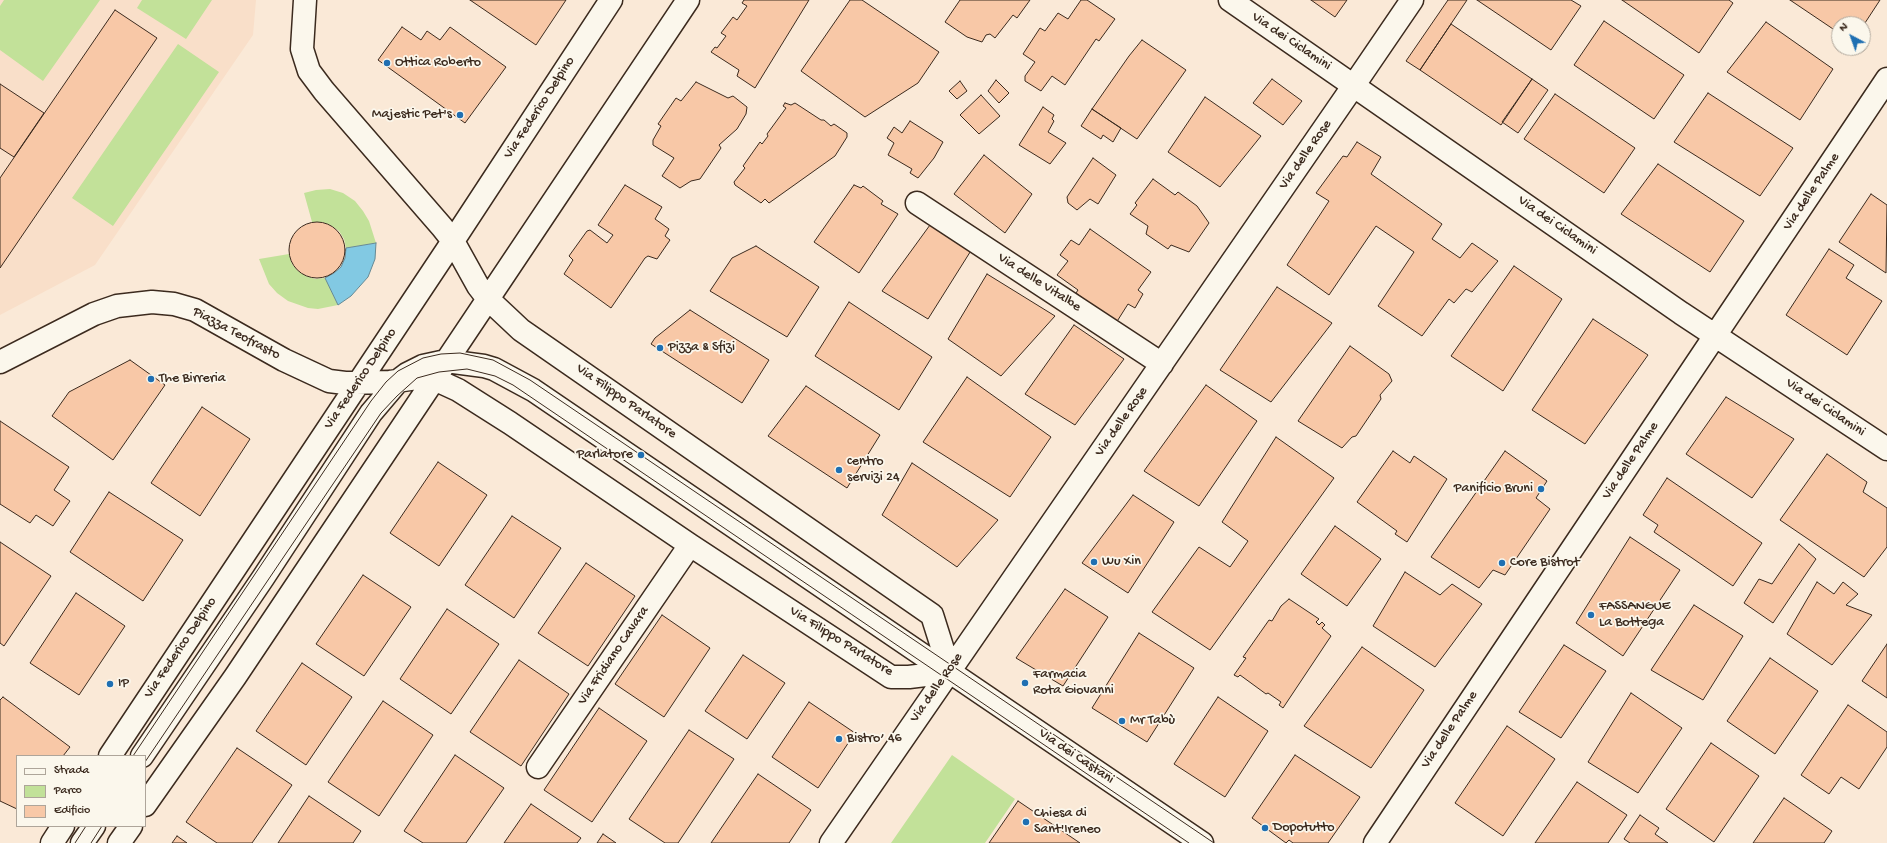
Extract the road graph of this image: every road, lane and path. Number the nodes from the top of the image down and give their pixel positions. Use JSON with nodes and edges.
{"nodes":[{"id":1,"x":304,"y":0,"type":"edge"},
{"id":2,"x":611,"y":0,"type":"edge"},
{"id":3,"x":688,"y":0,"type":"edge"},
{"id":4,"x":1230,"y":0,"type":"edge"},
{"id":5,"x":1412,"y":0,"type":"edge"},
{"id":6,"x":1887,"y":78,"type":"edge"},
{"id":7,"x":1354,"y":85,"type":"junction"},
{"id":8,"x":917,"y":202,"type":"dead end"},
{"id":9,"x":453,"y":241,"type":"junction"},
{"id":10,"x":488,"y":300,"type":"junction"},
{"id":11,"x":1715,"y":335,"type":"junction"},
{"id":12,"x":446,"y":361,"type":"junction"},
{"id":13,"x":0,"y":362,"type":"edge"},
{"id":14,"x":1162,"y":364,"type":"junction"},
{"id":15,"x":434,"y":379,"type":"junction"},
{"id":16,"x":399,"y":380,"type":"junction"},
{"id":17,"x":359,"y":382,"type":"junction"},
{"id":18,"x":1887,"y":450,"type":"edge"},
{"id":19,"x":690,"y":545,"type":"junction"},
{"id":20,"x":950,"y":672,"type":"junction"},
{"id":21,"x":111,"y":755,"type":"edge"},
{"id":22,"x":143,"y":755,"type":"edge"},
{"id":23,"x":538,"y":767,"type":"dead end"},
{"id":24,"x":146,"y":804,"type":"edge"},
{"id":25,"x":62,"y":827,"type":"edge"},
{"id":26,"x":93,"y":827,"type":"edge"},
{"id":27,"x":130,"y":827,"type":"edge"},
{"id":28,"x":52,"y":843,"type":"edge"},
{"id":29,"x":82,"y":843,"type":"edge"},
{"id":30,"x":119,"y":843,"type":"edge"},
{"id":31,"x":831,"y":843,"type":"edge"},
{"id":32,"x":1202,"y":843,"type":"edge"},
{"id":33,"x":1375,"y":843,"type":"edge"}],
"edges":[{"from":1,"to":9,"type":"street"},
{"from":2,"to":9,"type":"street","name":"Via Federico Delpino"},
{"from":3,"to":10,"type":"street"},
{"from":4,"to":7,"type":"street","name":"Via dei Ciclamini"},
{"from":5,"to":7,"type":"street","name":"Via delle Rose"},
{"from":6,"to":11,"type":"street","name":"Via delle Palme"},
{"from":7,"to":11,"type":"street","name":"Via dei Ciclamini"},
{"from":7,"to":14,"type":"street","name":"Via delle Rose"},
{"from":8,"to":14,"type":"street","name":"Via delle Vitalbe"},
{"from":9,"to":10,"type":"street","name":"Via Filippo Parlatore"},
{"from":9,"to":17,"type":"street","name":"Via Federico Delpino"},
{"from":10,"to":12,"type":"street"},
{"from":10,"to":20,"type":"street","name":"Via Filippo Parlatore"},
{"from":11,"to":18,"type":"street","name":"Via dei Ciclamini"},
{"from":11,"to":33,"type":"street","name":"Via delle Palme"},
{"from":12,"to":15,"type":"street"},
{"from":12,"to":16,"type":"street","name":"Via Federico Delpino"},
{"from":12,"to":20,"type":"street","name":"Via dei Castani"},
{"from":13,"to":17,"type":"street","name":"Piazza Teofrasto"},
{"from":14,"to":20,"type":"street","name":"Via delle Rose"},
{"from":15,"to":16,"type":"street","name":"Piazza Teofrasto"},
{"from":15,"to":19,"type":"street","name":"Via Filippo Parlatore"},
{"from":15,"to":24,"type":"street"},
{"from":16,"to":17,"type":"street","name":"Piazza Teofrasto"},
{"from":16,"to":22,"type":"street","name":"Via Federico Delpino"},
{"from":17,"to":21,"type":"street","name":"Via Federico Delpino"},
{"from":19,"to":20,"type":"street","name":"Via Filippo Parlatore"},
{"from":19,"to":23,"type":"street","name":"Via Fridiano Cavara"},
{"from":20,"to":31,"type":"street","name":"Via delle Rose"},
{"from":20,"to":32,"type":"street","name":"Via dei Castani"},
{"from":25,"to":28,"type":"street"},
{"from":26,"to":29,"type":"street"},
{"from":27,"to":30,"type":"street"}]}
